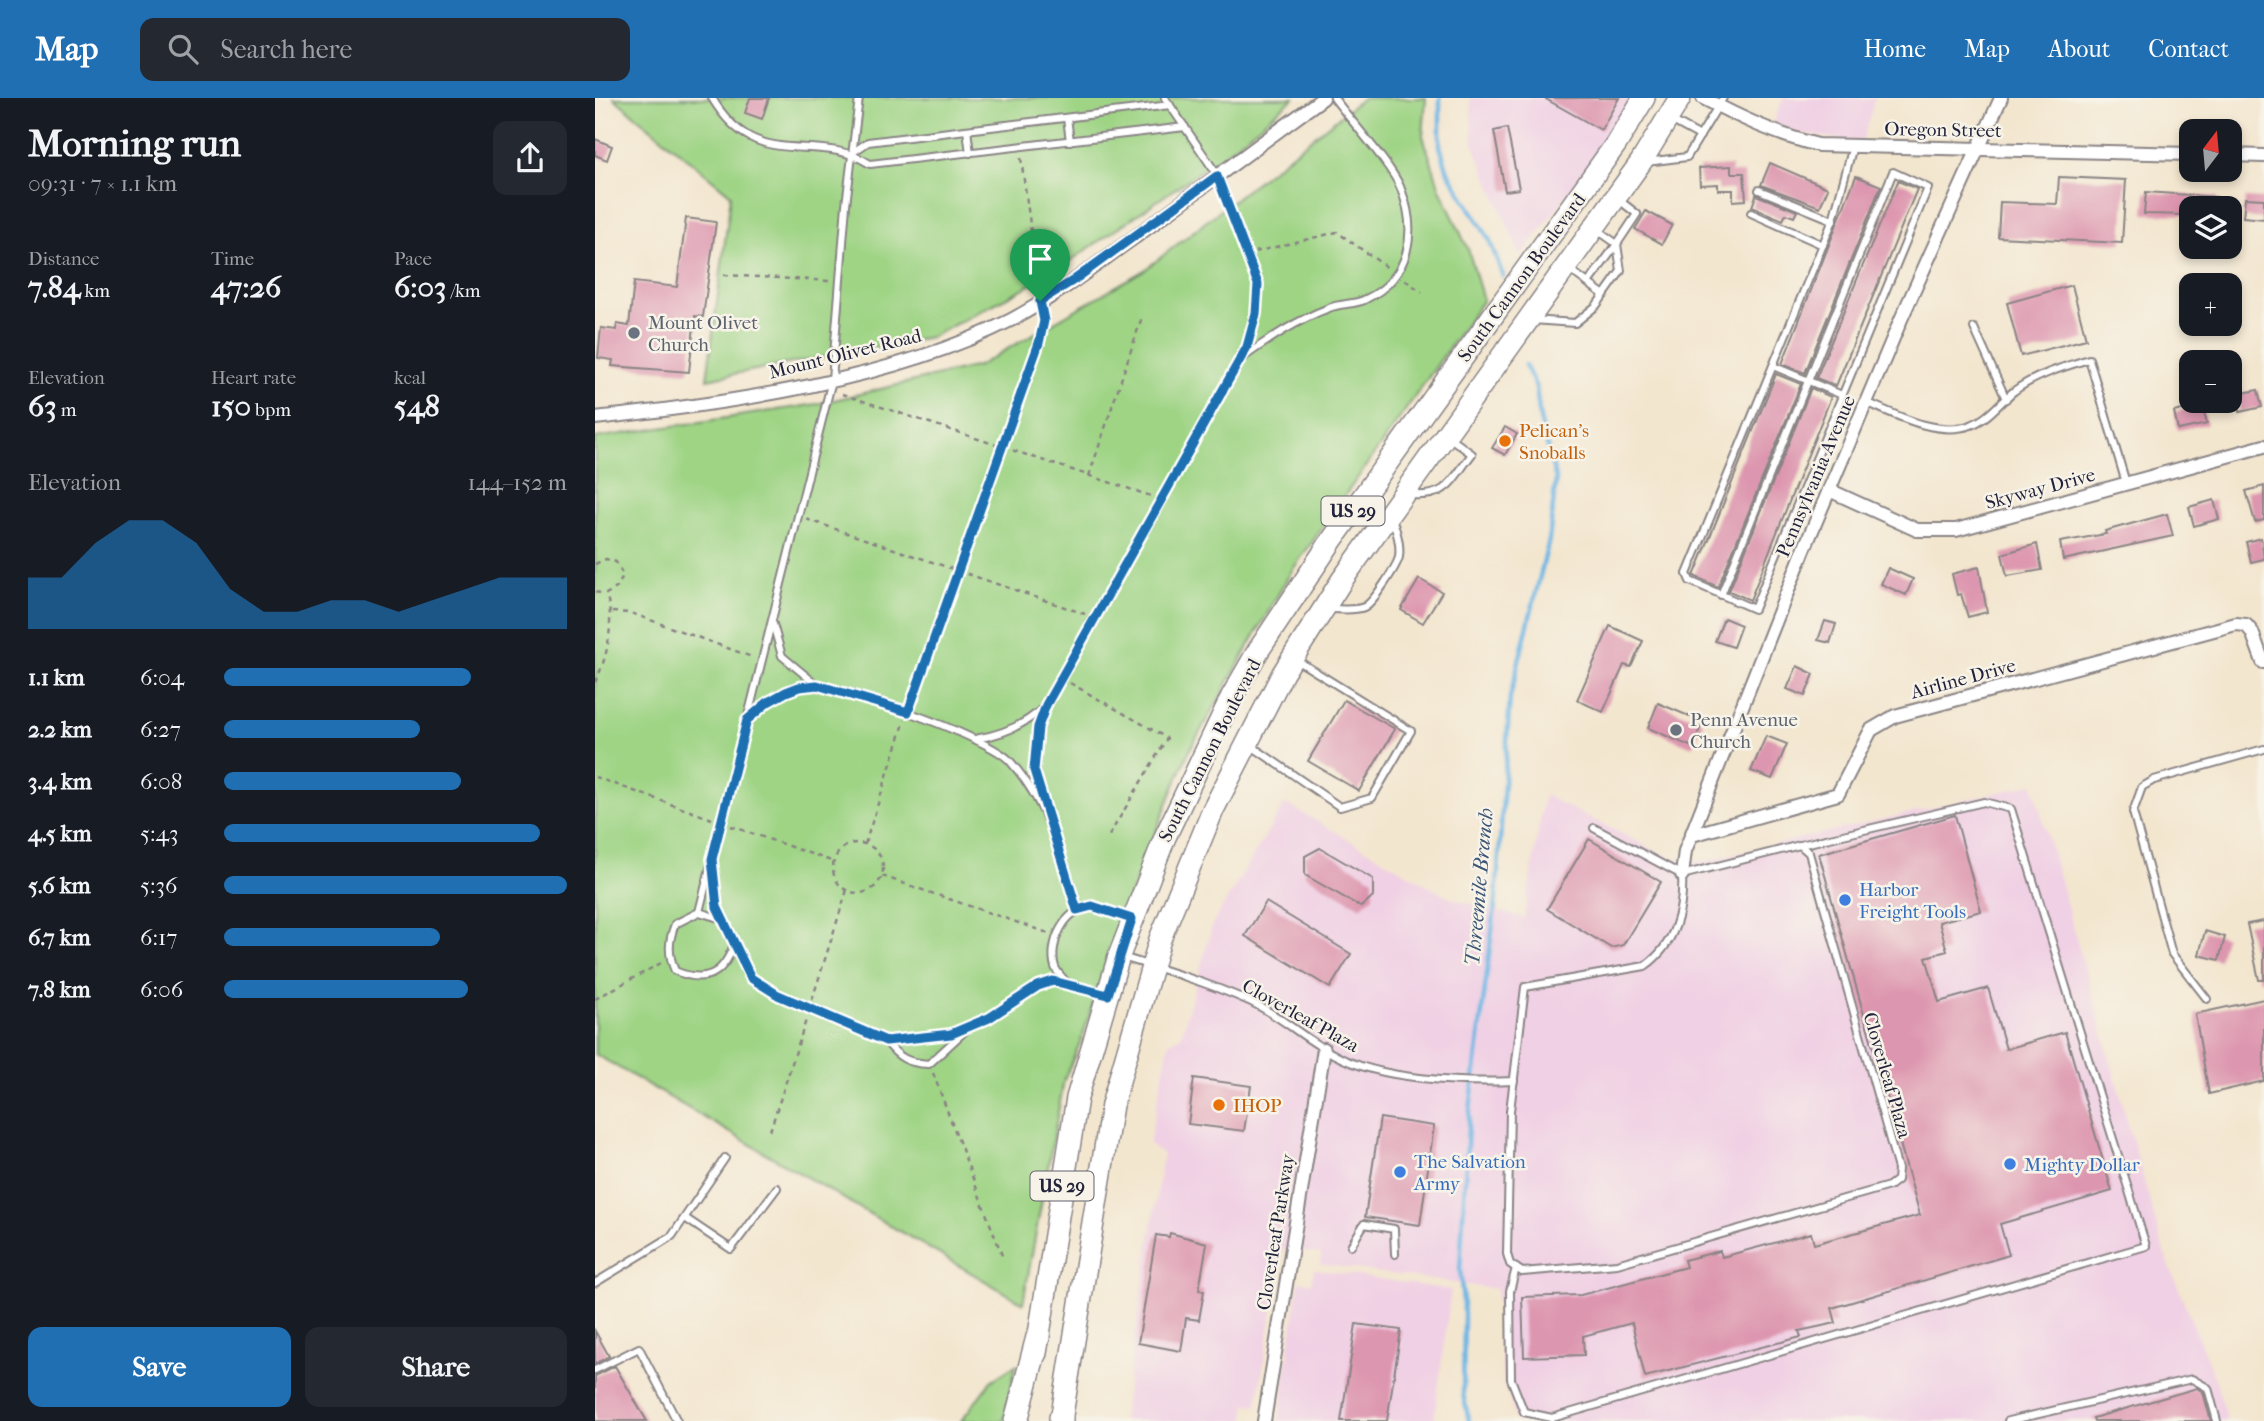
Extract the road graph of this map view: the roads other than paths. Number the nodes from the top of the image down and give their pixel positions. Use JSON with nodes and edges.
{"nodes":[{"id":1,"x":712,"y":98,"type":"edge"},
{"id":2,"x":859,"y":98,"type":"edge"},
{"id":3,"x":1165,"y":98,"type":"edge"},
{"id":4,"x":1322,"y":98,"type":"edge"},
{"id":5,"x":1334,"y":98,"type":"edge"},
{"id":6,"x":1644,"y":98,"type":"edge"},
{"id":7,"x":1680,"y":98,"type":"edge"},
{"id":8,"x":1703,"y":98,"type":"edge"},
{"id":9,"x":2001,"y":98,"type":"edge"},
{"id":10,"x":1721,"y":102,"type":"edge"},
{"id":11,"x":1170,"y":105,"type":"junction"},
{"id":12,"x":1067,"y":118,"type":"junction"},
{"id":13,"x":1668,"y":119,"type":"junction"},
{"id":14,"x":1185,"y":127,"type":"junction"},
{"id":15,"x":967,"y":130,"type":"junction"},
{"id":16,"x":1700,"y":136,"type":"junction"},
{"id":17,"x":1070,"y":141,"type":"junction"},
{"id":18,"x":1853,"y":146,"type":"junction"},
{"id":19,"x":1978,"y":150,"type":"junction"},
{"id":20,"x":852,"y":153,"type":"junction"},
{"id":21,"x":970,"y":153,"type":"junction"},
{"id":22,"x":2179,"y":154,"type":"edge"},
{"id":23,"x":2242,"y":155,"type":"edge"},
{"id":24,"x":2264,"y":156,"type":"edge"},
{"id":25,"x":1641,"y":162,"type":"junction"},
{"id":26,"x":1217,"y":176,"type":"junction"},
{"id":27,"x":1759,"y":190,"type":"dead end"},
{"id":28,"x":1616,"y":198,"type":"junction"},
{"id":29,"x":1751,"y":214,"type":"dead end"},
{"id":30,"x":1833,"y":220,"type":"junction"},
{"id":31,"x":1595,"y":228,"type":"junction"},
{"id":32,"x":1617,"y":244,"type":"junction"},
{"id":33,"x":1823,"y":244,"type":"junction"},
{"id":34,"x":1567,"y":268,"type":"junction"},
{"id":35,"x":1588,"y":284,"type":"junction"},
{"id":36,"x":1604,"y":295,"type":"junction"},
{"id":37,"x":1530,"y":320,"type":"junction"},
{"id":38,"x":1974,"y":328,"type":"dead end"},
{"id":39,"x":1240,"y":359,"type":"junction"},
{"id":40,"x":1773,"y":366,"type":"junction"},
{"id":41,"x":1808,"y":381,"type":"junction"},
{"id":42,"x":831,"y":385,"type":"junction"},
{"id":43,"x":1842,"y":395,"type":"junction"},
{"id":44,"x":2006,"y":399,"type":"junction"},
{"id":45,"x":1866,"y":402,"type":"junction"},
{"id":46,"x":595,"y":418,"type":"edge"},
{"id":47,"x":1447,"y":436,"type":"junction"},
{"id":48,"x":2264,"y":446,"type":"edge"},
{"id":49,"x":2127,"y":484,"type":"junction"},
{"id":50,"x":1829,"y":490,"type":"junction"},
{"id":51,"x":1405,"y":494,"type":"junction"},
{"id":52,"x":1391,"y":513,"type":"junction"},
{"id":53,"x":1721,"y":595,"type":"junction"},
{"id":54,"x":1325,"y":608,"type":"junction"},
{"id":55,"x":772,"y":621,"type":"junction"},
{"id":56,"x":1293,"y":658,"type":"junction"},
{"id":57,"x":2263,"y":662,"type":"edge"},
{"id":58,"x":817,"y":685,"type":"junction"},
{"id":59,"x":1046,"y":705,"type":"junction"},
{"id":60,"x":747,"y":720,"type":"junction"},
{"id":61,"x":975,"y":739,"type":"junction"},
{"id":62,"x":1245,"y":741,"type":"junction"},
{"id":63,"x":2264,"y":749,"type":"edge"},
{"id":64,"x":1043,"y":809,"type":"junction"},
{"id":65,"x":1594,"y":828,"type":"dead end"},
{"id":66,"x":1692,"y":835,"type":"junction"},
{"id":67,"x":1800,"y":845,"type":"junction"},
{"id":68,"x":712,"y":859,"type":"junction"},
{"id":69,"x":1682,"y":875,"type":"junction"},
{"id":70,"x":1077,"y":910,"type":"junction"},
{"id":71,"x":699,"y":912,"type":"junction"},
{"id":72,"x":722,"y":919,"type":"junction"},
{"id":73,"x":1132,"y":919,"type":"junction"},
{"id":74,"x":733,"y":947,"type":"junction"},
{"id":75,"x":1119,"y":956,"type":"junction"},
{"id":76,"x":1151,"y":966,"type":"junction"},
{"id":77,"x":1068,"y":984,"type":"junction"},
{"id":78,"x":1108,"y":995,"type":"junction"},
{"id":79,"x":2207,"y":999,"type":"dead end"},
{"id":80,"x":970,"y":1026,"type":"junction"},
{"id":81,"x":886,"y":1041,"type":"junction"},
{"id":82,"x":1324,"y":1049,"type":"junction"},
{"id":83,"x":1514,"y":1081,"type":"junction"},
{"id":84,"x":725,"y":1158,"type":"dead end"},
{"id":85,"x":778,"y":1188,"type":"dead end"},
{"id":86,"x":685,"y":1218,"type":"junction"},
{"id":87,"x":1351,"y":1246,"type":"dead end"},
{"id":88,"x":1395,"y":1254,"type":"dead end"},
{"id":89,"x":1516,"y":1268,"type":"junction"},
{"id":90,"x":595,"y":1283,"type":"edge"},
{"id":91,"x":1038,"y":1337,"type":"junction"},
{"id":92,"x":595,"y":1370,"type":"edge"},
{"id":93,"x":1061,"y":1420,"type":"edge"},
{"id":94,"x":677,"y":1421,"type":"edge"},
{"id":95,"x":1016,"y":1421,"type":"edge"},
{"id":96,"x":1025,"y":1421,"type":"edge"},
{"id":97,"x":1264,"y":1421,"type":"edge"},
{"id":98,"x":2008,"y":1421,"type":"edge"},
{"id":99,"x":2217,"y":1421,"type":"edge"}],
"edges":[{"from":1,"to":20,"type":"lane"},
{"from":2,"to":20,"type":"lane"},
{"from":3,"to":11,"type":"lane"},
{"from":4,"to":26,"type":"street","name":"Mount Olivet Road"},
{"from":5,"to":39,"type":"lane"},
{"from":6,"to":73,"type":"main road","name":"South Cannon Boulevard","number":"US 29"},
{"from":7,"to":13,"type":"main road","name":"South Cannon Boulevard","number":"US 29"},
{"from":8,"to":10,"type":"street","name":"Oregon Street"},
{"from":9,"to":19,"type":"street","name":"Pennsylvania Avenue"},
{"from":10,"to":16,"type":"lane"},
{"from":10,"to":18,"type":"street","name":"Oregon Street"},
{"from":11,"to":12,"type":"lane"},
{"from":11,"to":14,"type":"lane"},
{"from":12,"to":15,"type":"lane"},
{"from":12,"to":17,"type":"lane"},
{"from":13,"to":16,"type":"lane"},
{"from":13,"to":25,"type":"main road","name":"South Cannon Boulevard","number":"US 29"},
{"from":14,"to":17,"type":"lane"},
{"from":14,"to":26,"type":"lane"},
{"from":15,"to":20,"type":"lane"},
{"from":15,"to":21,"type":"lane"},
{"from":16,"to":25,"type":"lane"},
{"from":17,"to":21,"type":"lane"},
{"from":18,"to":19,"type":"street","name":"Oregon Street"},
{"from":18,"to":30,"type":"lane"},
{"from":19,"to":22,"type":"street","name":"Oregon Street"},
{"from":19,"to":45,"type":"street","name":"Pennsylvania Avenue"},
{"from":20,"to":21,"type":"lane"},
{"from":20,"to":42,"type":"lane"},
{"from":23,"to":24,"type":"street"},
{"from":25,"to":28,"type":"main road","name":"South Cannon Boulevard","number":"US 29"},
{"from":26,"to":39,"type":"lane"},
{"from":26,"to":42,"type":"street","name":"Mount Olivet Road"},
{"from":27,"to":30,"type":"lane"},
{"from":28,"to":31,"type":"main road","name":"South Cannon Boulevard","number":"US 29"},
{"from":28,"to":32,"type":"lane"},
{"from":29,"to":33,"type":"lane"},
{"from":30,"to":33,"type":"lane"},
{"from":31,"to":32,"type":"lane"},
{"from":31,"to":34,"type":"main road","name":"South Cannon Boulevard","number":"US 29"},
{"from":32,"to":35,"type":"lane"},
{"from":32,"to":36,"type":"lane"},
{"from":33,"to":40,"type":"lane"},
{"from":34,"to":35,"type":"lane"},
{"from":34,"to":37,"type":"main road","name":"South Cannon Boulevard","number":"US 29"},
{"from":35,"to":36,"type":"lane"},
{"from":36,"to":37,"type":"lane"},
{"from":37,"to":47,"type":"main road","name":"South Cannon Boulevard","number":"US 29"},
{"from":38,"to":44,"type":"lane"},
{"from":39,"to":59,"type":"lane"},
{"from":40,"to":41,"type":"lane"},
{"from":40,"to":53,"type":"lane"},
{"from":41,"to":43,"type":"lane"},
{"from":41,"to":43,"type":"lane"},
{"from":41,"to":53,"type":"lane"},
{"from":42,"to":46,"type":"street","name":"Mount Olivet Road"},
{"from":42,"to":55,"type":"lane"},
{"from":43,"to":53,"type":"lane"},
{"from":44,"to":45,"type":"lane"},
{"from":44,"to":49,"type":"lane"},
{"from":45,"to":50,"type":"street","name":"Pennsylvania Avenue"},
{"from":47,"to":51,"type":"main road","name":"South Cannon Boulevard","number":"US 29"},
{"from":47,"to":51,"type":"lane"},
{"from":48,"to":49,"type":"street","name":"Skyway Drive"},
{"from":49,"to":50,"type":"street","name":"Skyway Drive"},
{"from":50,"to":66,"type":"street","name":"Pennsylvania Avenue"},
{"from":51,"to":52,"type":"main road","name":"South Cannon Boulevard","number":"US 29"},
{"from":52,"to":54,"type":"main road","name":"South Cannon Boulevard","number":"US 29"},
{"from":52,"to":54,"type":"lane"},
{"from":54,"to":56,"type":"main road","name":"South Cannon Boulevard","number":"US 29"},
{"from":55,"to":58,"type":"lane"},
{"from":55,"to":60,"type":"lane"},
{"from":56,"to":62,"type":"main road","name":"South Cannon Boulevard","number":"US 29"},
{"from":56,"to":62,"type":"lane"},
{"from":57,"to":66,"type":"street","name":"Airline Drive"},
{"from":58,"to":60,"type":"lane"},
{"from":58,"to":61,"type":"lane"},
{"from":59,"to":61,"type":"lane"},
{"from":59,"to":64,"type":"lane"},
{"from":60,"to":68,"type":"lane"},
{"from":61,"to":64,"type":"lane"},
{"from":62,"to":76,"type":"main road","name":"South Cannon Boulevard","number":"US 29"},
{"from":63,"to":79,"type":"lane"},
{"from":64,"to":70,"type":"lane"},
{"from":65,"to":69,"type":"lane"},
{"from":66,"to":69,"type":"street","name":"Pennsylvania Avenue"},
{"from":67,"to":69,"type":"lane"},
{"from":67,"to":89,"type":"lane","name":"Cloverleaf Plaza"},
{"from":67,"to":89,"type":"lane"},
{"from":68,"to":71,"type":"lane"},
{"from":68,"to":72,"type":"lane"},
{"from":69,"to":83,"type":"lane"},
{"from":70,"to":73,"type":"lane"},
{"from":70,"to":77,"type":"lane"},
{"from":71,"to":72,"type":"lane"},
{"from":71,"to":74,"type":"lane"},
{"from":72,"to":74,"type":"lane"},
{"from":73,"to":75,"type":"main road","name":"South Cannon Boulevard","number":"US 29"},
{"from":74,"to":81,"type":"lane"},
{"from":75,"to":76,"type":"lane","name":"Cloverleaf Plaza"},
{"from":75,"to":78,"type":"main road","name":"South Cannon Boulevard","number":"US 29"},
{"from":76,"to":82,"type":"lane","name":"Cloverleaf Plaza"},
{"from":76,"to":93,"type":"main road","name":"South Cannon Boulevard","number":"US 29"},
{"from":77,"to":78,"type":"lane"},
{"from":77,"to":80,"type":"lane"},
{"from":78,"to":91,"type":"main road","name":"South Cannon Boulevard","number":"US 29"},
{"from":80,"to":81,"type":"lane"},
{"from":80,"to":81,"type":"lane"},
{"from":82,"to":83,"type":"lane","name":"Cloverleaf Plaza"},
{"from":82,"to":97,"type":"street","name":"Cloverleaf Parkway"},
{"from":83,"to":89,"type":"lane"},
{"from":84,"to":86,"type":"lane"},
{"from":85,"to":86,"type":"lane"},
{"from":86,"to":90,"type":"lane"},
{"from":87,"to":88,"type":"lane"},
{"from":91,"to":95,"type":"highway"},
{"from":91,"to":96,"type":"main road","name":"South Cannon Boulevard","number":"US 29"},
{"from":92,"to":94,"type":"lane"},
{"from":98,"to":99,"type":"lane"}]}
